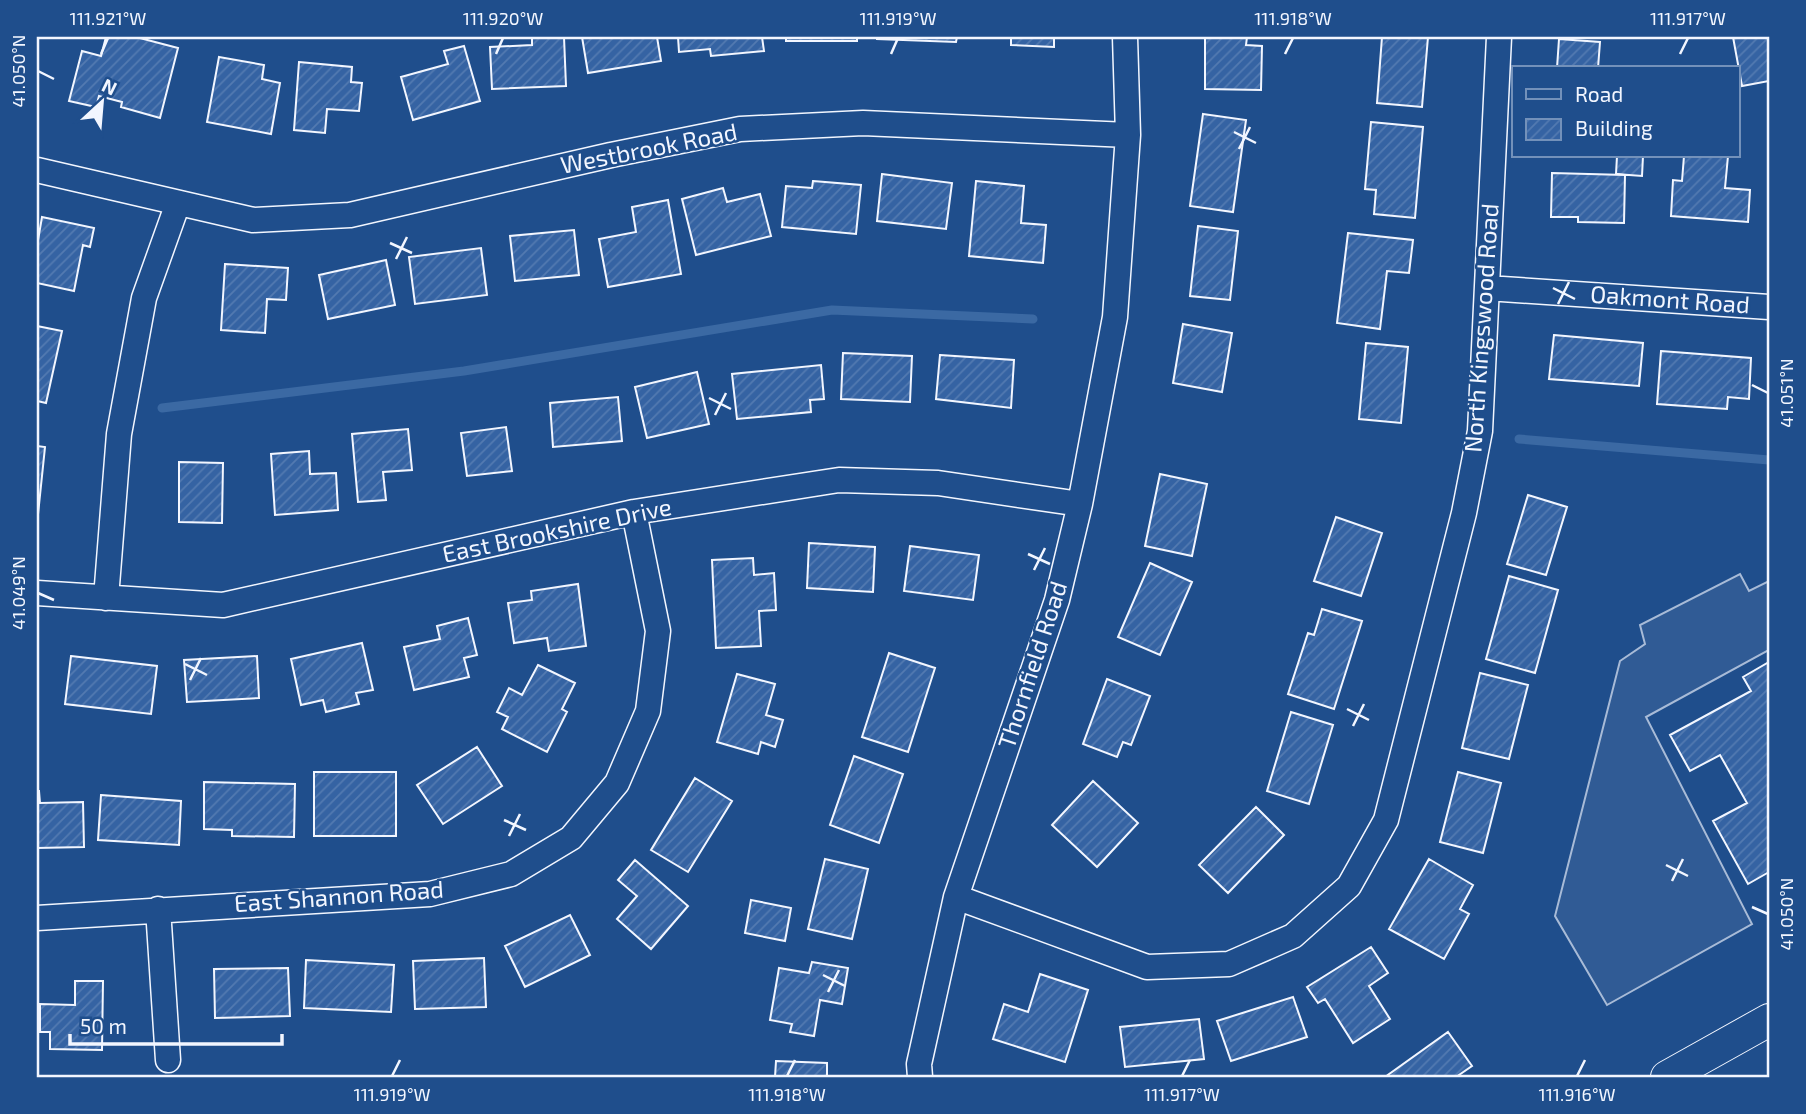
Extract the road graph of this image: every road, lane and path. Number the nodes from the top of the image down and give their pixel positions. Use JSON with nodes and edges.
{"nodes":[{"id":1,"x":1125,"y":37,"type":"edge"},
{"id":2,"x":1499,"y":37,"type":"edge"},
{"id":3,"x":1128,"y":135,"type":"junction"},
{"id":4,"x":37,"y":170,"type":"edge"},
{"id":5,"x":178,"y":203,"type":"junction"},
{"id":6,"x":1487,"y":288,"type":"junction"},
{"id":7,"x":1769,"y":307,"type":"edge"},
{"id":8,"x":1080,"y":504,"type":"junction"},
{"id":9,"x":634,"y":512,"type":"junction"},
{"id":10,"x":37,"y":593,"type":"edge"},
{"id":11,"x":106,"y":598,"type":"junction"},
{"id":12,"x":956,"y":897,"type":"junction"},
{"id":13,"x":158,"y":909,"type":"junction"},
{"id":14,"x":37,"y":918,"type":"edge"},
{"id":15,"x":1769,"y":1020,"type":"edge"},
{"id":16,"x":168,"y":1060,"type":"dead end"},
{"id":17,"x":920,"y":1077,"type":"edge"},
{"id":18,"x":1667,"y":1077,"type":"edge"}],
"edges":[{"from":1,"to":3,"type":"street","name":"Thornfield Road"},
{"from":2,"to":6,"type":"street","name":"North Kingswood Road"},
{"from":3,"to":5,"type":"street","name":"Westbrook Road"},
{"from":3,"to":8,"type":"street","name":"Thornfield Road"},
{"from":4,"to":5,"type":"street","name":"Westbrook Road"},
{"from":5,"to":11,"type":"street"},
{"from":6,"to":7,"type":"street","name":"Oakmont Road"},
{"from":6,"to":12,"type":"street","name":"North Kingswood Road"},
{"from":8,"to":9,"type":"street","name":"East Brookshire Drive"},
{"from":8,"to":12,"type":"street","name":"Thornfield Road"},
{"from":9,"to":11,"type":"street","name":"East Brookshire Drive"},
{"from":9,"to":13,"type":"street","name":"East Shannon Road"},
{"from":10,"to":11,"type":"street","name":"East Brookshire Drive"},
{"from":12,"to":17,"type":"street","name":"Thornfield Road"},
{"from":13,"to":14,"type":"street","name":"East Shannon Road"},
{"from":13,"to":16,"type":"street"},
{"from":15,"to":18,"type":"street"}]}
